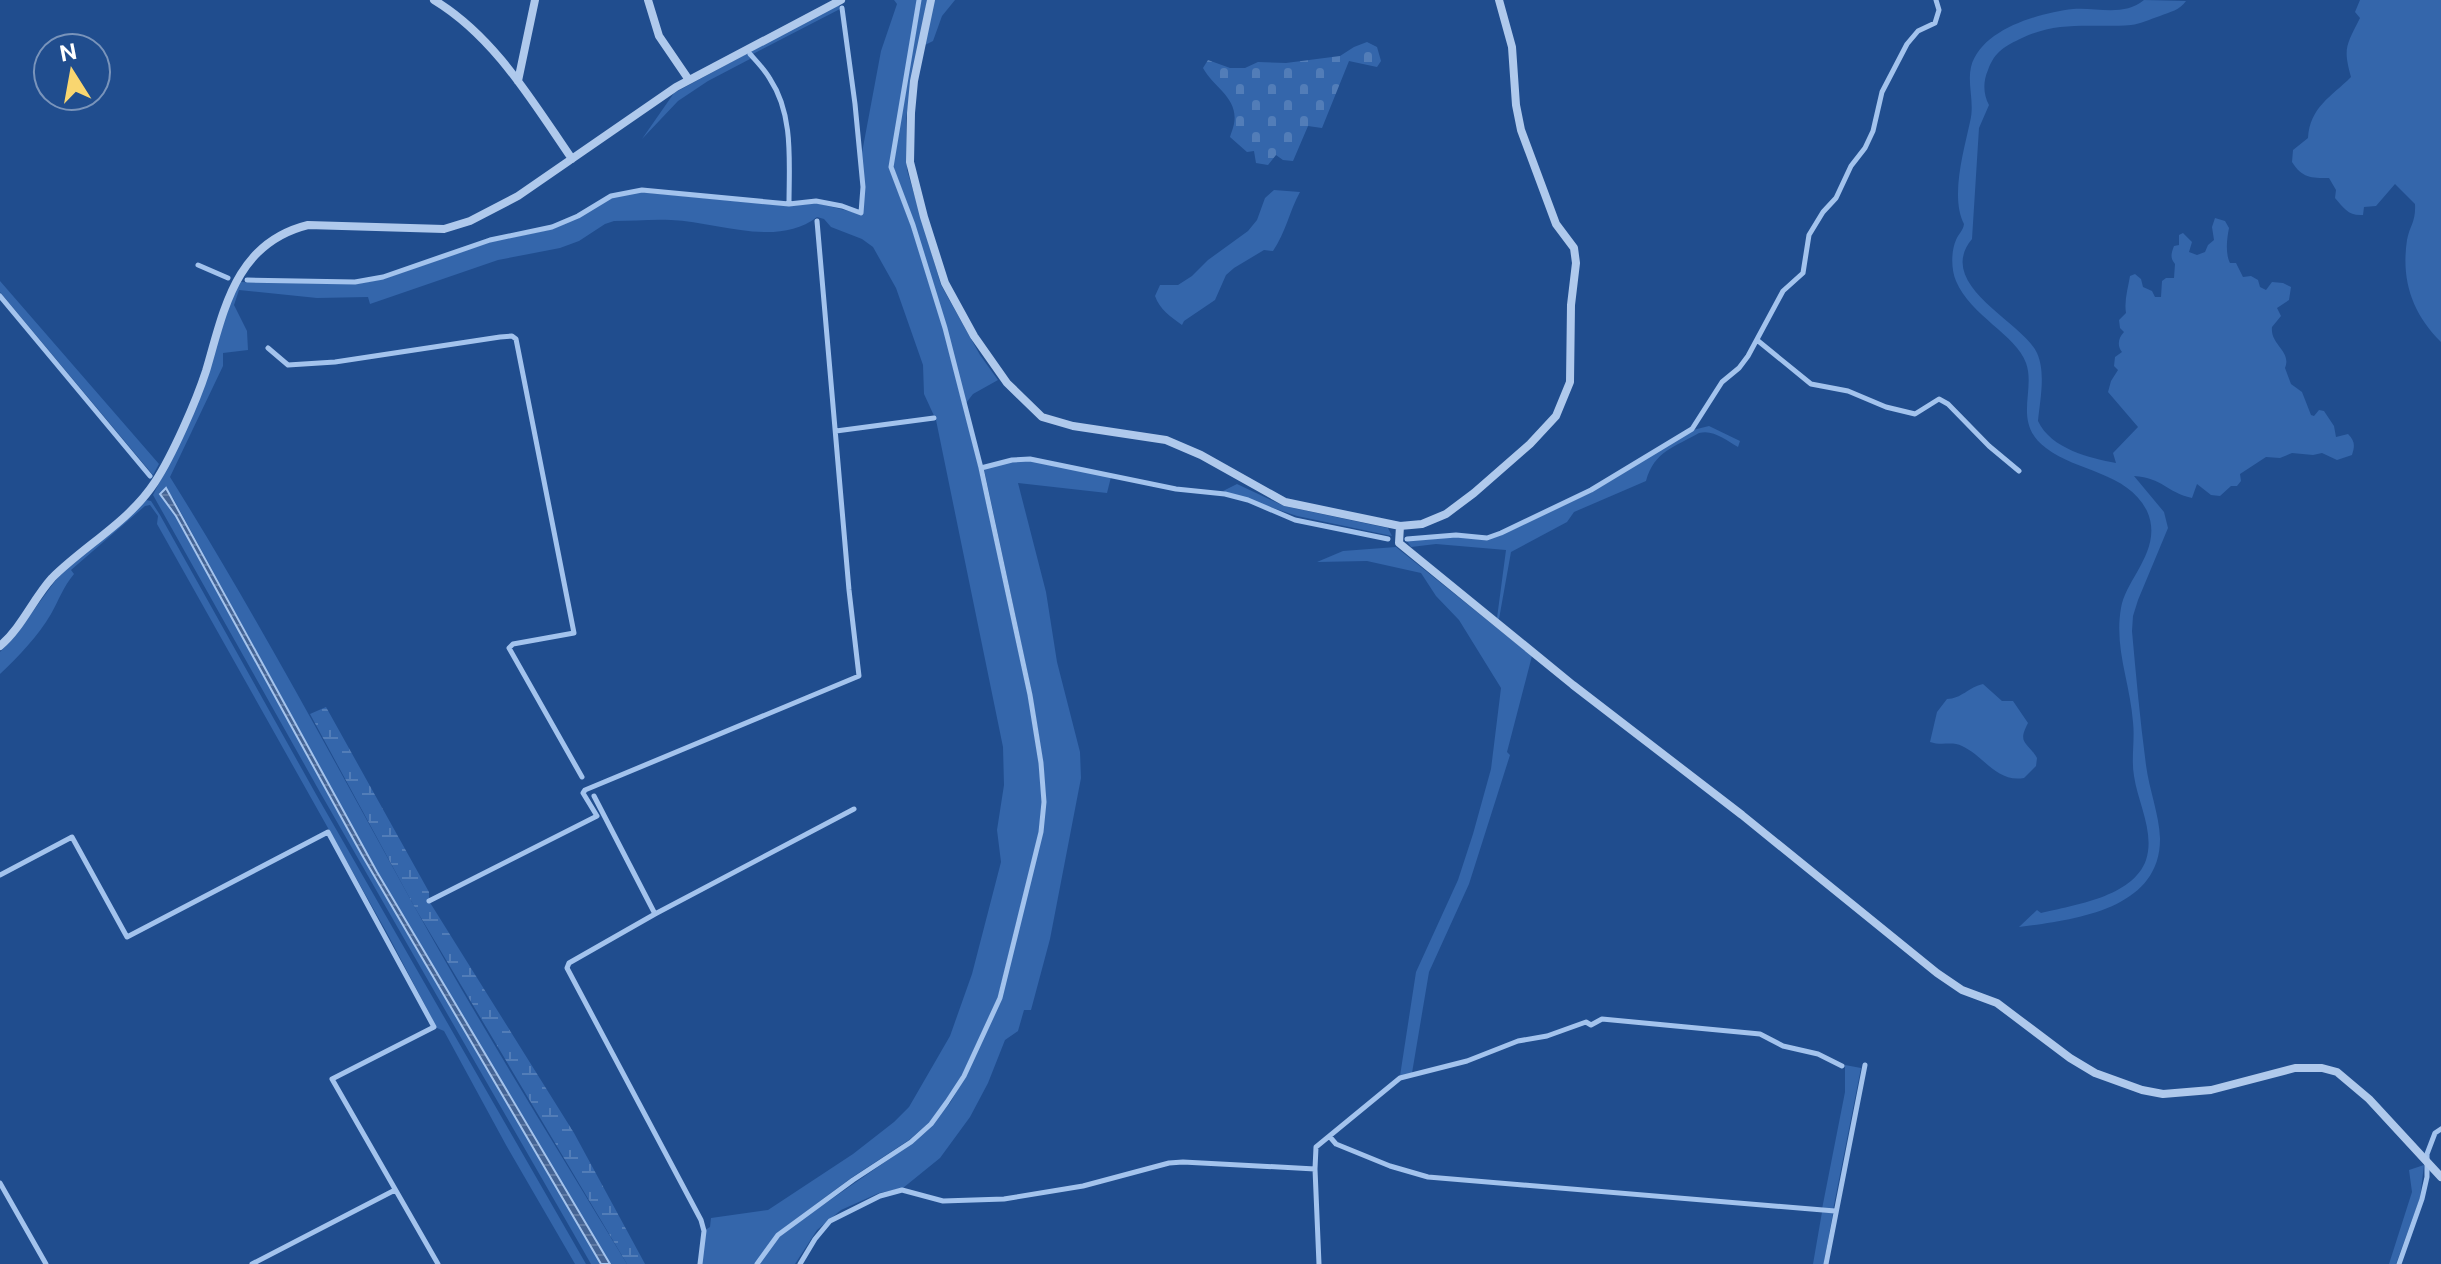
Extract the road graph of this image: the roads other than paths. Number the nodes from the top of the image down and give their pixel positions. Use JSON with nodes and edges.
{"nodes":[{"id":1,"x":434,"y":0,"type":"edge"},
{"id":2,"x":535,"y":0,"type":"edge"},
{"id":3,"x":648,"y":0,"type":"edge"},
{"id":4,"x":841,"y":0,"type":"edge"},
{"id":5,"x":931,"y":0,"type":"edge"},
{"id":6,"x":1499,"y":0,"type":"edge"},
{"id":7,"x":689,"y":80,"type":"junction"},
{"id":8,"x":518,"y":81,"type":"junction"},
{"id":9,"x":572,"y":159,"type":"junction"},
{"id":10,"x":1400,"y":526,"type":"junction"},
{"id":11,"x":0,"y":646,"type":"edge"},
{"id":12,"x":2441,"y":1177,"type":"edge"}],
"edges":[{"from":1,"to":8,"type":"street"},
{"from":2,"to":8,"type":"street"},
{"from":3,"to":7,"type":"street"},
{"from":4,"to":7,"type":"street"},
{"from":5,"to":10,"type":"street"},
{"from":6,"to":10,"type":"street"},
{"from":7,"to":9,"type":"street"},
{"from":8,"to":9,"type":"street"},
{"from":9,"to":11,"type":"street"},
{"from":10,"to":12,"type":"street"}]}
